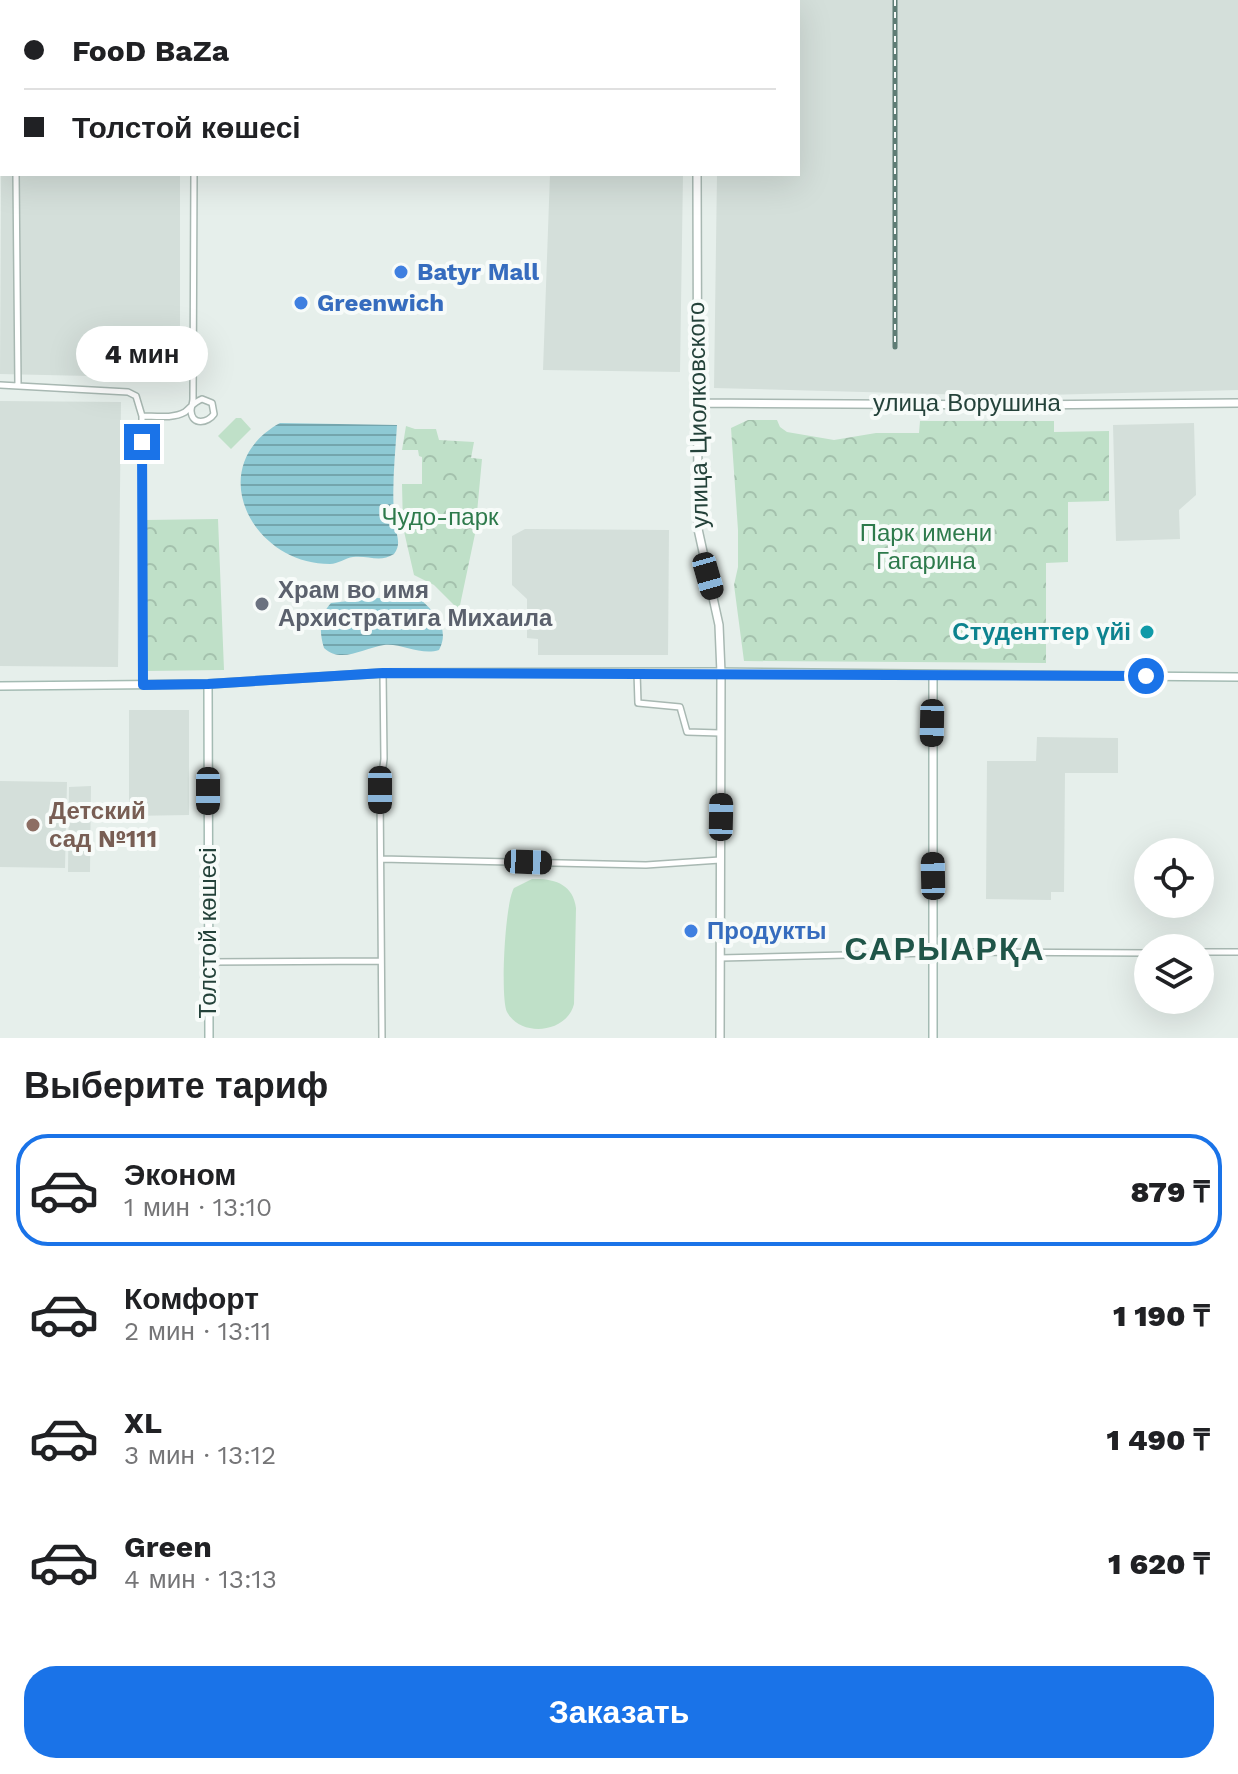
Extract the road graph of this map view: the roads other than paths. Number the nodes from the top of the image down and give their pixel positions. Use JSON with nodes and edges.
{"nodes":[{"id":1,"x":16,"y":176,"type":"edge"},
{"id":2,"x":194,"y":176,"type":"edge"},
{"id":3,"x":697,"y":176,"type":"edge"},
{"id":4,"x":193,"y":379,"type":"junction"},
{"id":5,"x":0,"y":385,"type":"edge"},
{"id":6,"x":18,"y":385,"type":"junction"},
{"id":7,"x":206,"y":399,"type":"junction"},
{"id":8,"x":697,"y":403,"type":"junction"},
{"id":9,"x":1238,"y":403,"type":"edge"},
{"id":10,"x":192,"y":406,"type":"junction"},
{"id":11,"x":178,"y":415,"type":"junction"},
{"id":12,"x":142,"y":416,"type":"junction"},
{"id":13,"x":195,"y":420,"type":"junction"},
{"id":14,"x":637,"y":672,"type":"junction"},
{"id":15,"x":383,"y":673,"type":"junction"},
{"id":16,"x":721,"y":673,"type":"junction"},
{"id":17,"x":933,"y":675,"type":"junction"},
{"id":18,"x":1238,"y":677,"type":"edge"},
{"id":19,"x":208,"y":684,"type":"junction"},
{"id":20,"x":143,"y":685,"type":"junction"},
{"id":21,"x":0,"y":686,"type":"edge"},
{"id":22,"x":721,"y":733,"type":"junction"},
{"id":23,"x":381,"y":859,"type":"junction"},
{"id":24,"x":720,"y":860,"type":"junction"},
{"id":25,"x":1214,"y":952,"type":"edge"},
{"id":26,"x":1238,"y":952,"type":"edge"},
{"id":27,"x":1134,"y":953,"type":"edge"},
{"id":28,"x":934,"y":955,"type":"junction"},
{"id":29,"x":720,"y":958,"type":"junction"},
{"id":30,"x":381,"y":961,"type":"junction"},
{"id":31,"x":208,"y":962,"type":"junction"},
{"id":32,"x":209,"y":1038,"type":"edge"},
{"id":33,"x":382,"y":1038,"type":"edge"},
{"id":34,"x":720,"y":1038,"type":"edge"},
{"id":35,"x":933,"y":1038,"type":"edge"}],
"edges":[{"from":1,"to":6,"type":"street"},
{"from":2,"to":4,"type":"street"},
{"from":3,"to":8,"type":"main road","name":"улица Циолковского"},
{"from":4,"to":7,"type":"street"},
{"from":4,"to":10,"type":"street"},
{"from":5,"to":6,"type":"street"},
{"from":6,"to":12,"type":"street"},
{"from":7,"to":10,"type":"street"},
{"from":7,"to":13,"type":"street"},
{"from":8,"to":9,"type":"main road","name":"улица Ворушина"},
{"from":8,"to":16,"type":"main road","name":"улица Циолковского"},
{"from":10,"to":11,"type":"street"},
{"from":10,"to":13,"type":"street"},
{"from":11,"to":12,"type":"street"},
{"from":11,"to":13,"type":"street"},
{"from":12,"to":20,"type":"street"},
{"from":14,"to":15,"type":"main road"},
{"from":14,"to":16,"type":"main road"},
{"from":14,"to":22,"type":"street"},
{"from":15,"to":19,"type":"main road"},
{"from":15,"to":23,"type":"street"},
{"from":16,"to":17,"type":"main road"},
{"from":16,"to":22,"type":"main road","name":"улица Циолковского"},
{"from":17,"to":18,"type":"main road"},
{"from":17,"to":28,"type":"main road"},
{"from":19,"to":20,"type":"main road"},
{"from":19,"to":31,"type":"main road","name":"Толстой көшесі"},
{"from":20,"to":21,"type":"main road"},
{"from":22,"to":24,"type":"main road","name":"улица Циолковского"},
{"from":23,"to":24,"type":"street"},
{"from":23,"to":30,"type":"street"},
{"from":24,"to":29,"type":"main road","name":"улица Циолковского"},
{"from":25,"to":26,"type":"street"},
{"from":27,"to":28,"type":"street"},
{"from":28,"to":29,"type":"street"},
{"from":28,"to":35,"type":"main road"},
{"from":29,"to":34,"type":"main road","name":"улица Циолковского"},
{"from":30,"to":31,"type":"street"},
{"from":30,"to":33,"type":"street"},
{"from":31,"to":32,"type":"main road","name":"Толстой көшесі"}]}
